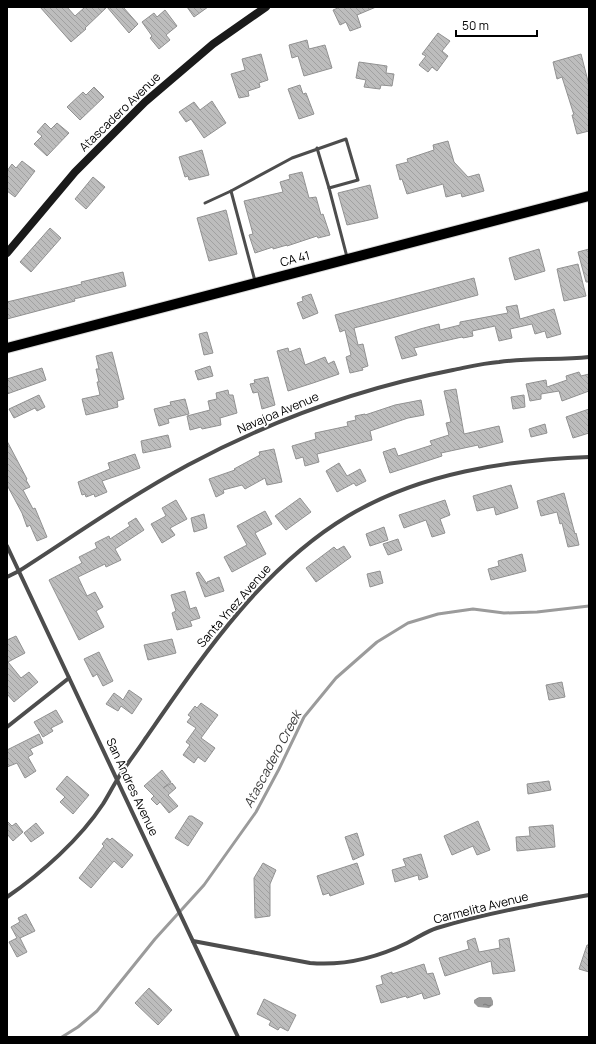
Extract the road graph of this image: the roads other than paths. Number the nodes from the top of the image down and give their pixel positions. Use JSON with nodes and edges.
{"nodes":[{"id":1,"x":266,"y":7,"type":"edge"},
{"id":2,"x":317,"y":148,"type":"junction"},
{"id":3,"x":329,"y":188,"type":"junction"},
{"id":4,"x":231,"y":192,"type":"junction"},
{"id":5,"x":589,"y":196,"type":"edge"},
{"id":6,"x":205,"y":203,"type":"dead end"},
{"id":7,"x":7,"y":253,"type":"edge"},
{"id":8,"x":348,"y":259,"type":"junction"},
{"id":9,"x":256,"y":283,"type":"junction"},
{"id":10,"x":7,"y":348,"type":"edge"},
{"id":11,"x":589,"y":357,"type":"edge"},
{"id":12,"x":589,"y":457,"type":"edge"},
{"id":13,"x":7,"y":546,"type":"edge"},
{"id":14,"x":19,"y":571,"type":"junction"},
{"id":15,"x":7,"y":577,"type":"edge"},
{"id":16,"x":69,"y":678,"type":"junction"},
{"id":17,"x":7,"y":727,"type":"edge"},
{"id":18,"x":117,"y":779,"type":"junction"},
{"id":19,"x":589,"y":895,"type":"edge"},
{"id":20,"x":7,"y":897,"type":"edge"},
{"id":21,"x":193,"y":941,"type":"junction"},
{"id":22,"x":238,"y":1037,"type":"edge"}],
"edges":[{"from":1,"to":7,"type":"main road","name":"Atascadero Avenue"},
{"from":2,"to":3,"type":"lane"},
{"from":2,"to":3,"type":"lane"},
{"from":2,"to":4,"type":"lane"},
{"from":3,"to":8,"type":"lane"},
{"from":4,"to":6,"type":"lane"},
{"from":4,"to":9,"type":"lane"},
{"from":5,"to":8,"type":"main road","name":"CA 41","number":"CA 41"},
{"from":8,"to":9,"type":"main road","name":"CA 41","number":"CA 41"},
{"from":9,"to":10,"type":"main road","name":"CA 41","number":"CA 41"},
{"from":11,"to":14,"type":"street","name":"Navajoa Avenue"},
{"from":12,"to":18,"type":"street","name":"Santa Ynez Avenue"},
{"from":13,"to":14,"type":"street","name":"San Andres Avenue"},
{"from":14,"to":15,"type":"street","name":"Navajoa Avenue"},
{"from":14,"to":16,"type":"street","name":"San Andres Avenue"},
{"from":16,"to":17,"type":"street"},
{"from":16,"to":18,"type":"street","name":"San Andres Avenue"},
{"from":18,"to":20,"type":"street","name":"Santa Ynez Avenue"},
{"from":18,"to":21,"type":"street","name":"San Andres Avenue"},
{"from":19,"to":21,"type":"street","name":"Carmelita Avenue"},
{"from":21,"to":22,"type":"street","name":"San Andres Avenue"}]}
